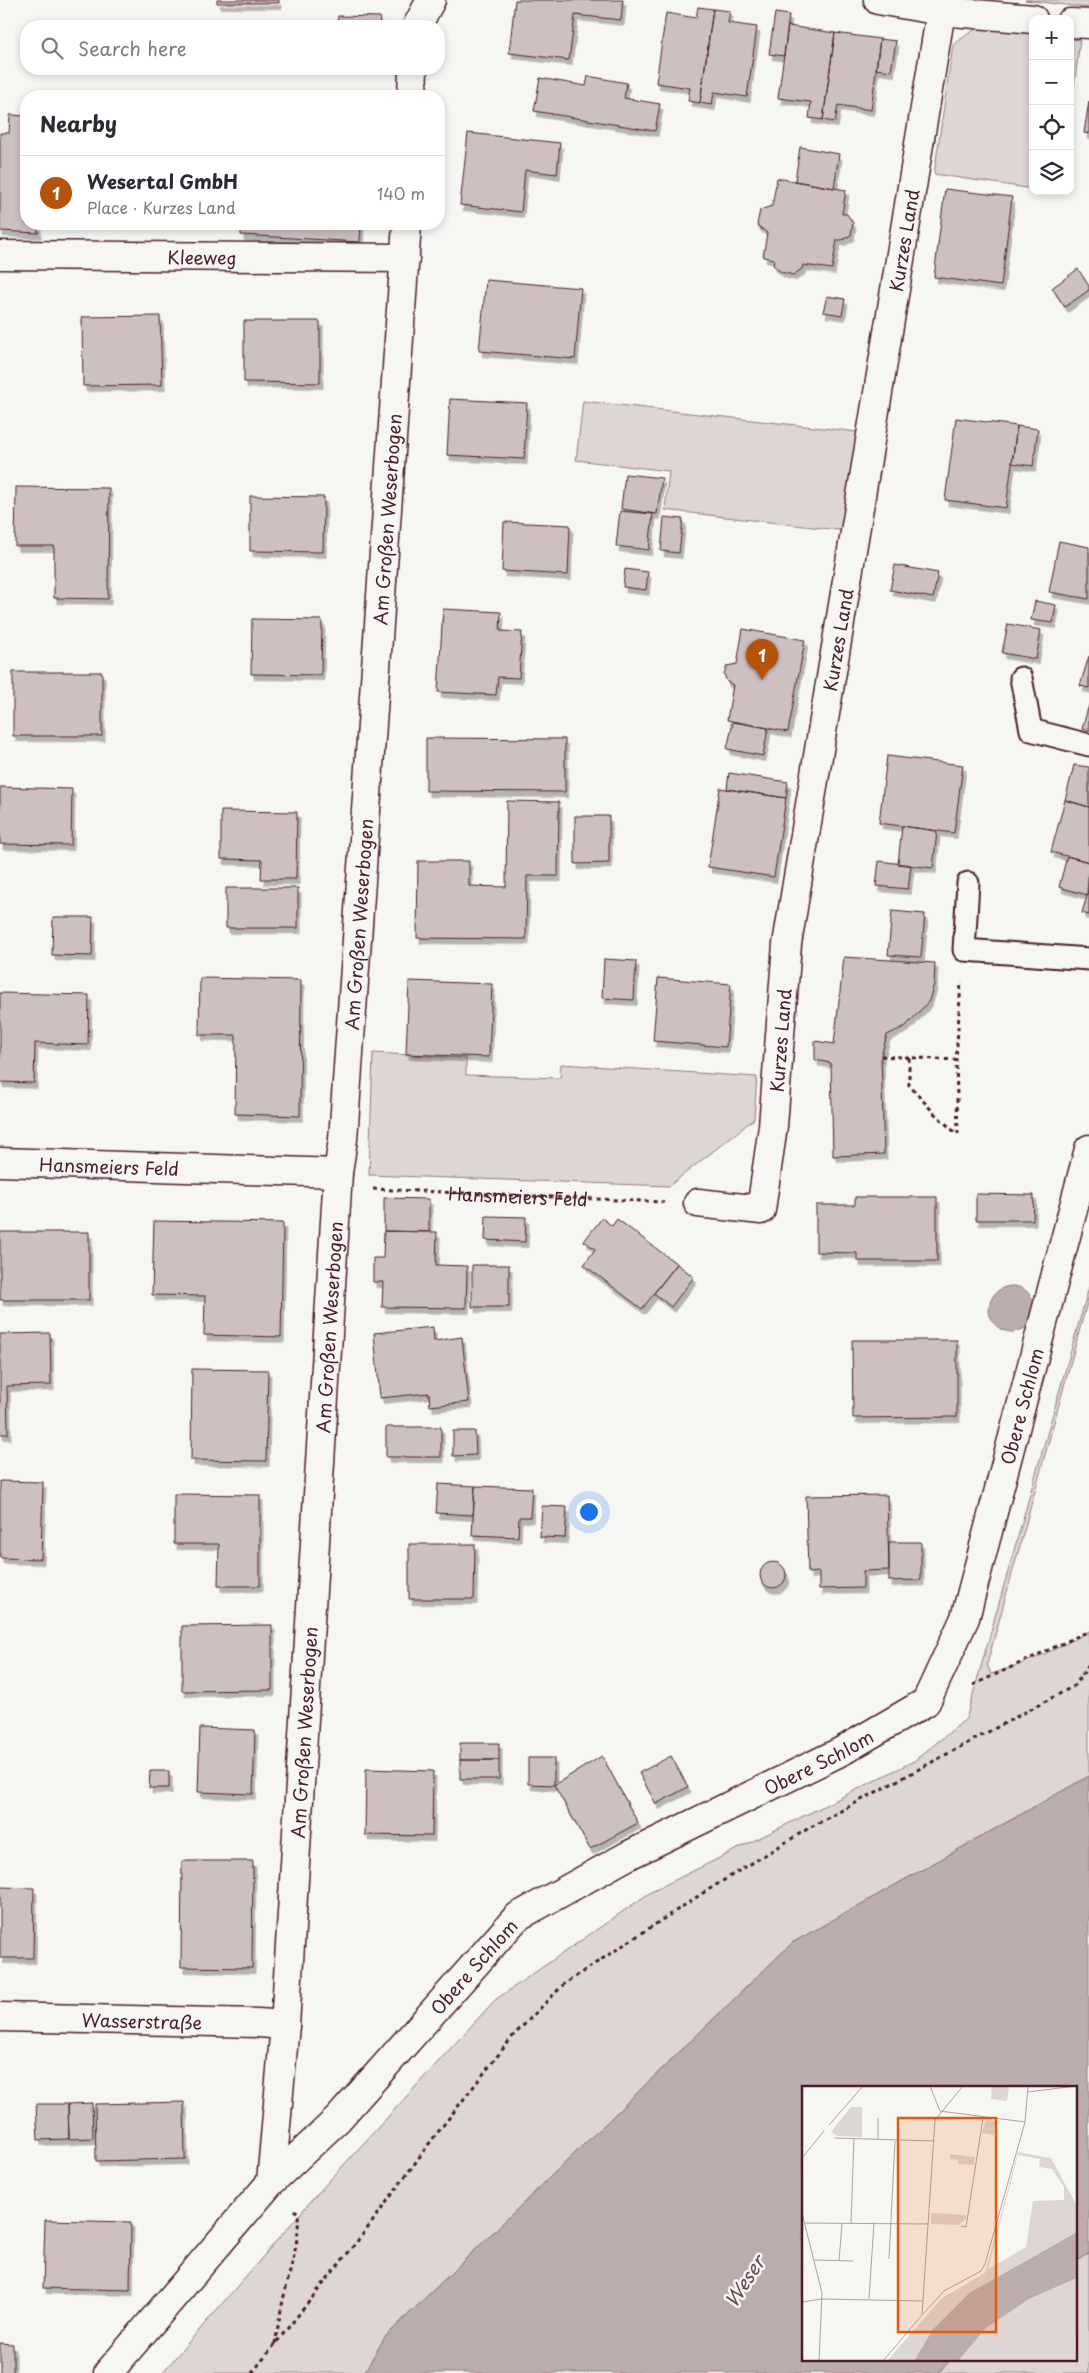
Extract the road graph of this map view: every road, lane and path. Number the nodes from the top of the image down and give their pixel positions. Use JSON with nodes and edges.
{"nodes":[{"id":1,"x":431,"y":0,"type":"edge"},
{"id":2,"x":878,"y":0,"type":"edge"},
{"id":3,"x":941,"y":11,"type":"junction"},
{"id":4,"x":1029,"y":19,"type":"edge"},
{"id":5,"x":420,"y":20,"type":"edge"},
{"id":6,"x":1074,"y":23,"type":"edge"},
{"id":7,"x":1089,"y":24,"type":"edge"},
{"id":8,"x":413,"y":75,"type":"edge"},
{"id":9,"x":412,"y":90,"type":"edge"},
{"id":10,"x":407,"y":230,"type":"edge"},
{"id":11,"x":0,"y":255,"type":"edge"},
{"id":12,"x":405,"y":258,"type":"junction"},
{"id":13,"x":1021,"y":678,"type":"dead end"},
{"id":14,"x":1089,"y":745,"type":"edge"},
{"id":15,"x":968,"y":883,"type":"dead end"},
{"id":16,"x":964,"y":950,"type":"junction"},
{"id":17,"x":1089,"y":959,"type":"edge"},
{"id":18,"x":881,"y":1056,"type":"dead end"},
{"id":19,"x":909,"y":1058,"type":"junction"},
{"id":20,"x":956,"y":1060,"type":"junction"},
{"id":21,"x":1089,"y":1149,"type":"edge"},
{"id":22,"x":0,"y":1162,"type":"edge"},
{"id":23,"x":338,"y":1180,"type":"junction"},
{"id":24,"x":698,"y":1203,"type":"joint"},
{"id":25,"x":1089,"y":1631,"type":"edge"},
{"id":26,"x":1089,"y":1665,"type":"edge"},
{"id":27,"x":926,"y":1702,"type":"junction"},
{"id":28,"x":0,"y":2017,"type":"edge"},
{"id":29,"x":285,"y":2025,"type":"junction"},
{"id":30,"x":264,"y":2188,"type":"junction"},
{"id":31,"x":274,"y":2348,"type":"junction"},
{"id":32,"x":108,"y":2373,"type":"edge"},
{"id":33,"x":252,"y":2373,"type":"edge"}],
"edges":[{"from":1,"to":5,"type":"street"},
{"from":2,"to":3,"type":"street"},
{"from":3,"to":4,"type":"street"},
{"from":3,"to":24,"type":"street","name":"Kurzes Land"},
{"from":6,"to":7,"type":"street"},
{"from":8,"to":9,"type":"street"},
{"from":10,"to":12,"type":"street","name":"Am Großen Weserbogen"},
{"from":11,"to":12,"type":"street","name":"Kleeweg"},
{"from":12,"to":23,"type":"street","name":"Am Großen Weserbogen"},
{"from":13,"to":14,"type":"lane"},
{"from":15,"to":16,"type":"lane"},
{"from":16,"to":17,"type":"lane"},
{"from":16,"to":20,"type":"path"},
{"from":18,"to":19,"type":"path"},
{"from":19,"to":20,"type":"path"},
{"from":19,"to":20,"type":"path"},
{"from":21,"to":27,"type":"street","name":"Obere Schlom"},
{"from":22,"to":23,"type":"street","name":"Hansmeiers Feld"},
{"from":23,"to":24,"type":"path","name":"Hansmeiers Feld"},
{"from":23,"to":29,"type":"street","name":"Am Großen Weserbogen"},
{"from":25,"to":27,"type":"path"},
{"from":26,"to":31,"type":"path"},
{"from":27,"to":30,"type":"street","name":"Obere Schlom"},
{"from":28,"to":29,"type":"street","name":"Wasserstraße"},
{"from":29,"to":30,"type":"street","name":"Am Großen Weserbogen"},
{"from":30,"to":31,"type":"path"},
{"from":30,"to":32,"type":"street"},
{"from":31,"to":33,"type":"path"}]}
